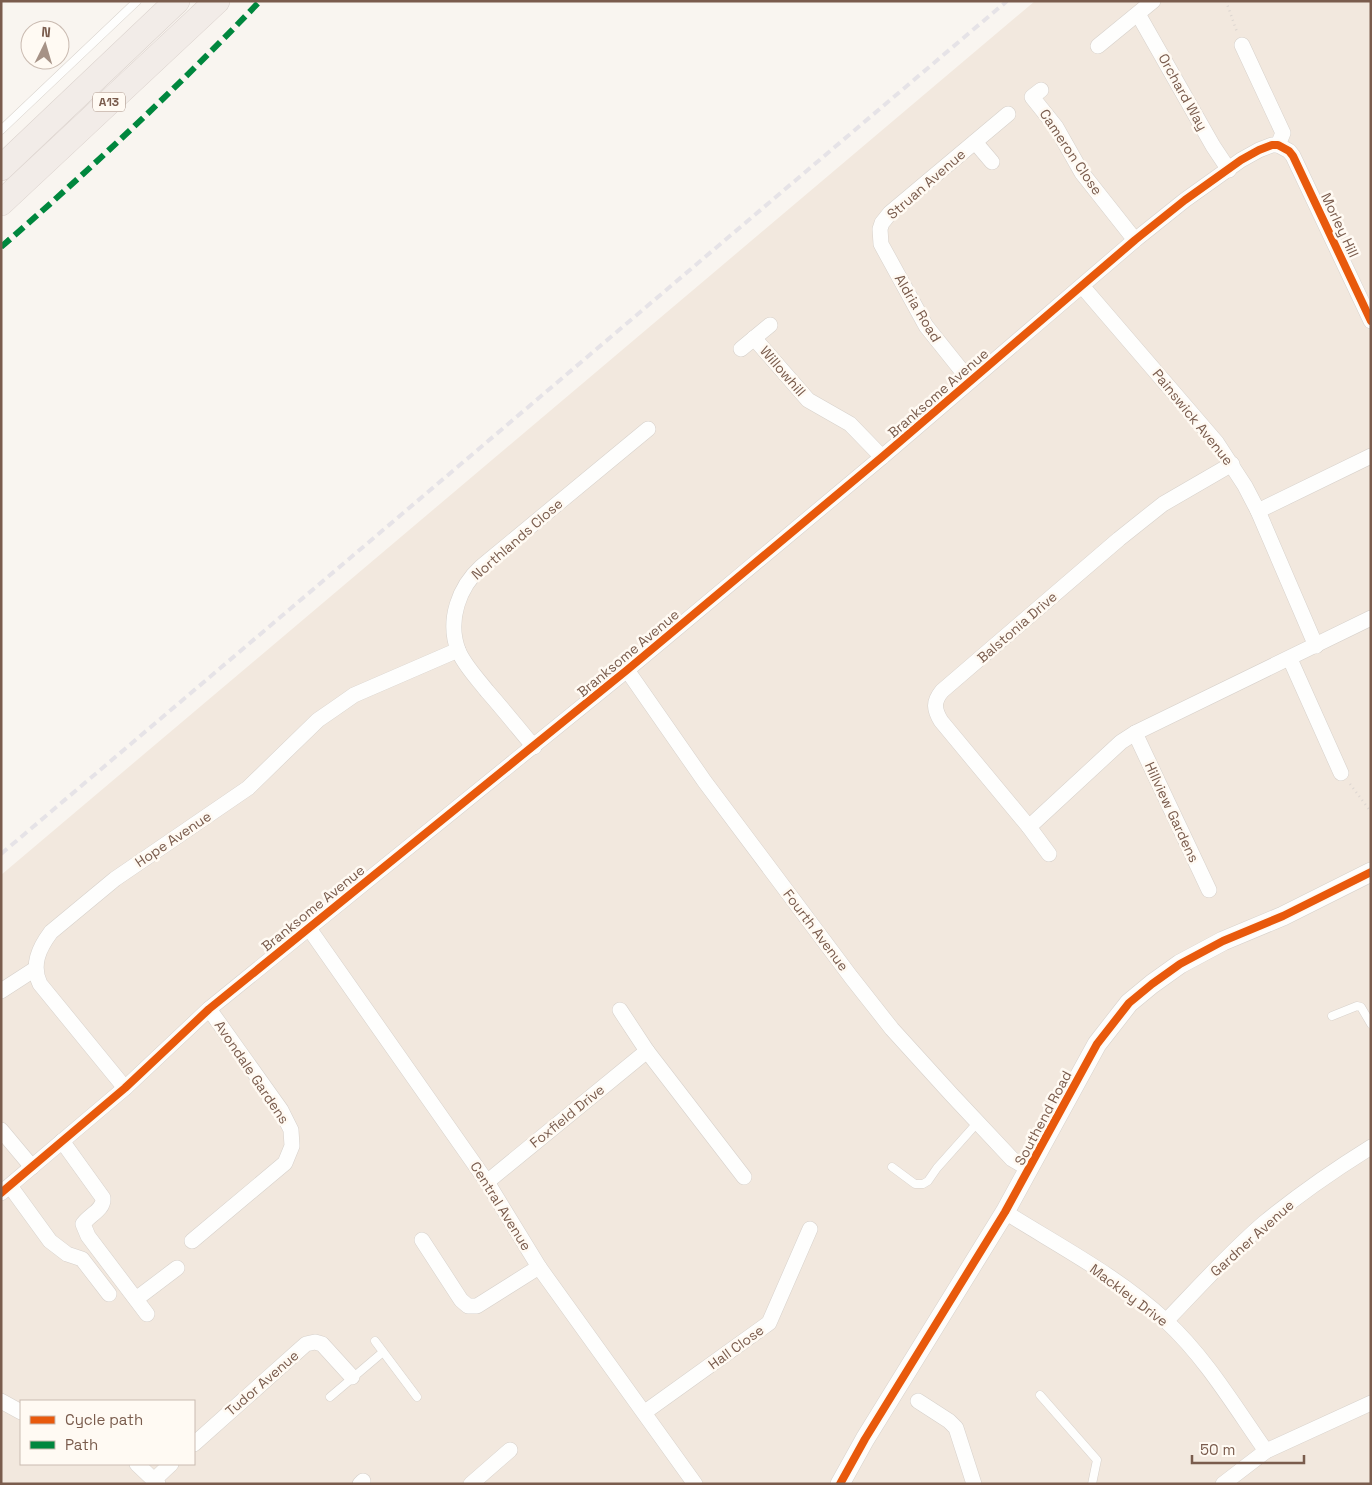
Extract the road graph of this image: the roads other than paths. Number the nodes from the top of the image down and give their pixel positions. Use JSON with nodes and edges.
{"nodes":[{"id":1,"x":137,"y":1,"type":"edge"},
{"id":2,"x":178,"y":1,"type":"edge"},
{"id":3,"x":217,"y":1,"type":"edge"},
{"id":4,"x":1153,"y":1,"type":"edge"},
{"id":5,"x":1138,"y":14,"type":"junction"},
{"id":6,"x":1242,"y":45,"type":"road end"},
{"id":7,"x":1098,"y":46,"type":"dead end"},
{"id":8,"x":1041,"y":90,"type":"dead end"},
{"id":9,"x":1008,"y":114,"type":"dead end"},
{"id":10,"x":1,"y":130,"type":"edge"},
{"id":11,"x":975,"y":142,"type":"junction"},
{"id":12,"x":1278,"y":146,"type":"junction"},
{"id":13,"x":992,"y":162,"type":"dead end"},
{"id":14,"x":1,"y":168,"type":"edge"},
{"id":15,"x":1229,"y":170,"type":"junction"},
{"id":16,"x":1,"y":203,"type":"edge"},
{"id":17,"x":880,"y":228,"type":"joint"},
{"id":18,"x":1135,"y":240,"type":"junction"},
{"id":19,"x":1082,"y":286,"type":"junction"},
{"id":20,"x":1371,"y":321,"type":"edge"},
{"id":21,"x":770,"y":325,"type":"dead end"},
{"id":22,"x":754,"y":338,"type":"junction"},
{"id":23,"x":740,"y":349,"type":"dead end"},
{"id":24,"x":970,"y":381,"type":"junction"},
{"id":25,"x":648,"y":429,"type":"dead end"},
{"id":26,"x":1371,"y":456,"type":"edge"},
{"id":27,"x":882,"y":457,"type":"junction"},
{"id":28,"x":1232,"y":464,"type":"junction"},
{"id":29,"x":1258,"y":511,"type":"junction"},
{"id":30,"x":1371,"y":618,"type":"edge"},
{"id":31,"x":1316,"y":646,"type":"junction"},
{"id":32,"x":458,"y":650,"type":"junction"},
{"id":33,"x":1290,"y":659,"type":"junction"},
{"id":34,"x":626,"y":670,"type":"junction"},
{"id":35,"x":1135,"y":733,"type":"junction"},
{"id":36,"x":534,"y":747,"type":"junction"},
{"id":37,"x":1341,"y":773,"type":"road end"},
{"id":38,"x":1029,"y":827,"type":"junction"},
{"id":39,"x":1049,"y":854,"type":"dead end"},
{"id":40,"x":1371,"y":872,"type":"edge"},
{"id":41,"x":1209,"y":890,"type":"dead end"},
{"id":42,"x":308,"y":927,"type":"junction"},
{"id":43,"x":35,"y":969,"type":"junction"},
{"id":44,"x":1,"y":991,"type":"edge"},
{"id":45,"x":208,"y":1009,"type":"junction"},
{"id":46,"x":620,"y":1010,"type":"dead end"},
{"id":47,"x":1332,"y":1016,"type":"dead end"},
{"id":48,"x":1371,"y":1024,"type":"edge"},
{"id":49,"x":648,"y":1051,"type":"junction"},
{"id":50,"x":125,"y":1088,"type":"junction"},
{"id":51,"x":978,"y":1122,"type":"junction"},
{"id":52,"x":1,"y":1130,"type":"edge"},
{"id":53,"x":62,"y":1141,"type":"junction"},
{"id":54,"x":1371,"y":1147,"type":"edge"},
{"id":55,"x":32,"y":1167,"type":"junction"},
{"id":56,"x":892,"y":1167,"type":"dead end"},
{"id":57,"x":1029,"y":1169,"type":"junction"},
{"id":58,"x":744,"y":1177,"type":"dead end"},
{"id":59,"x":487,"y":1182,"type":"junction"},
{"id":60,"x":5,"y":1190,"type":"edge"},
{"id":61,"x":1005,"y":1212,"type":"junction"},
{"id":62,"x":810,"y":1229,"type":"dead end"},
{"id":63,"x":422,"y":1240,"type":"dead end"},
{"id":64,"x":192,"y":1241,"type":"dead end"},
{"id":65,"x":538,"y":1267,"type":"junction"},
{"id":66,"x":177,"y":1268,"type":"dead end"},
{"id":67,"x":109,"y":1294,"type":"dead end"},
{"id":68,"x":136,"y":1299,"type":"junction"},
{"id":69,"x":147,"y":1314,"type":"dead end"},
{"id":70,"x":1166,"y":1321,"type":"junction"},
{"id":71,"x":375,"y":1342,"type":"dead end"},
{"id":72,"x":383,"y":1352,"type":"junction"},
{"id":73,"x":352,"y":1377,"type":"junction"},
{"id":74,"x":1040,"y":1395,"type":"dead end"},
{"id":75,"x":330,"y":1397,"type":"dead end"},
{"id":76,"x":417,"y":1397,"type":"dead end"},
{"id":77,"x":1,"y":1401,"type":"edge"},
{"id":78,"x":918,"y":1401,"type":"dead end"},
{"id":79,"x":1371,"y":1403,"type":"edge"},
{"id":80,"x":20,"y":1411,"type":"edge"},
{"id":81,"x":644,"y":1412,"type":"junction"},
{"id":82,"x":195,"y":1443,"type":"edge"},
{"id":83,"x":510,"y":1450,"type":"dead end"},
{"id":84,"x":1266,"y":1451,"type":"junction"},
{"id":85,"x":138,"y":1465,"type":"edge"},
{"id":86,"x":171,"y":1465,"type":"edge"},
{"id":87,"x":156,"y":1482,"type":"edge"},
{"id":88,"x":471,"y":1484,"type":"edge"},
{"id":89,"x":695,"y":1484,"type":"edge"},
{"id":90,"x":840,"y":1484,"type":"edge"},
{"id":91,"x":974,"y":1484,"type":"edge"},
{"id":92,"x":1092,"y":1484,"type":"edge"},
{"id":93,"x":1223,"y":1484,"type":"edge"}],
"edges":[{"from":1,"to":10,"type":"lane"},
{"from":2,"to":14,"type":"highway","number":"A13"},
{"from":3,"to":16,"type":"highway","number":"A13"},
{"from":4,"to":5,"type":"street"},
{"from":5,"to":7,"type":"street"},
{"from":5,"to":15,"type":"street","name":"Orchard Way"},
{"from":6,"to":12,"type":"street"},
{"from":8,"to":18,"type":"street","name":"Cameron Close"},
{"from":9,"to":11,"type":"street","name":"Struan Avenue"},
{"from":11,"to":13,"type":"street","name":"Struan Avenue"},
{"from":11,"to":17,"type":"street","name":"Struan Avenue"},
{"from":12,"to":15,"type":"street","name":"Branksome Avenue"},
{"from":12,"to":20,"type":"street","name":"Morley Hill"},
{"from":15,"to":18,"type":"street","name":"Branksome Avenue"},
{"from":17,"to":24,"type":"street","name":"Aldria Road"},
{"from":18,"to":19,"type":"street","name":"Branksome Avenue"},
{"from":19,"to":24,"type":"street","name":"Branksome Avenue"},
{"from":19,"to":28,"type":"street","name":"Painswick Avenue"},
{"from":21,"to":22,"type":"street","name":"Willowhill"},
{"from":22,"to":23,"type":"street","name":"Willowhill"},
{"from":22,"to":27,"type":"street","name":"Willowhill"},
{"from":24,"to":27,"type":"street","name":"Branksome Avenue"},
{"from":25,"to":32,"type":"street","name":"Northlands Close"},
{"from":26,"to":29,"type":"street"},
{"from":27,"to":34,"type":"street","name":"Branksome Avenue"},
{"from":28,"to":29,"type":"street","name":"Painswick Avenue"},
{"from":28,"to":38,"type":"street","name":"Balstonia Drive"},
{"from":29,"to":31,"type":"street","name":"Painswick Avenue"},
{"from":30,"to":31,"type":"street"},
{"from":31,"to":33,"type":"street"},
{"from":32,"to":36,"type":"street","name":"Northlands Close"},
{"from":32,"to":43,"type":"street","name":"Hope Avenue"},
{"from":33,"to":35,"type":"street"},
{"from":33,"to":37,"type":"street"},
{"from":34,"to":36,"type":"street","name":"Branksome Avenue"},
{"from":34,"to":51,"type":"street","name":"Fourth Avenue"},
{"from":35,"to":38,"type":"street"},
{"from":35,"to":41,"type":"street","name":"Hillview Gardens"},
{"from":36,"to":42,"type":"street","name":"Branksome Avenue"},
{"from":38,"to":39,"type":"street","name":"Balstonia Drive"},
{"from":40,"to":57,"type":"street","name":"Southend Road"},
{"from":42,"to":45,"type":"street","name":"Branksome Avenue"},
{"from":42,"to":59,"type":"street","name":"Central Avenue"},
{"from":43,"to":44,"type":"street"},
{"from":43,"to":50,"type":"street"},
{"from":45,"to":50,"type":"street","name":"Branksome Avenue"},
{"from":45,"to":64,"type":"street","name":"Avondale Gardens"},
{"from":46,"to":49,"type":"street"},
{"from":47,"to":48,"type":"lane"},
{"from":49,"to":58,"type":"street"},
{"from":49,"to":59,"type":"street","name":"Foxfield Drive"},
{"from":50,"to":53,"type":"street","name":"Branksome Avenue"},
{"from":51,"to":56,"type":"lane"},
{"from":51,"to":57,"type":"street","name":"Fourth Avenue"},
{"from":52,"to":55,"type":"street"},
{"from":53,"to":55,"type":"street","name":"Branksome Avenue"},
{"from":53,"to":68,"type":"street"},
{"from":54,"to":70,"type":"street","name":"Gardner Avenue"},
{"from":55,"to":60,"type":"street","name":"Branksome Avenue"},
{"from":57,"to":61,"type":"street","name":"Southend Road"},
{"from":59,"to":65,"type":"street","name":"Central Avenue"},
{"from":60,"to":67,"type":"street"},
{"from":61,"to":70,"type":"street","name":"Mackley Drive"},
{"from":61,"to":90,"type":"street","name":"Southend Road"},
{"from":62,"to":81,"type":"street","name":"Hall Close"},
{"from":63,"to":65,"type":"street"},
{"from":65,"to":81,"type":"street","name":"Central Avenue"},
{"from":66,"to":68,"type":"street"},
{"from":68,"to":69,"type":"street"},
{"from":70,"to":84,"type":"street","name":"Mackley Drive"},
{"from":71,"to":72,"type":"lane"},
{"from":72,"to":73,"type":"lane"},
{"from":72,"to":76,"type":"lane"},
{"from":73,"to":75,"type":"lane"},
{"from":73,"to":82,"type":"street","name":"Tudor Avenue"},
{"from":74,"to":92,"type":"lane"},
{"from":77,"to":80,"type":"street"},
{"from":78,"to":91,"type":"street"},
{"from":79,"to":84,"type":"street"},
{"from":81,"to":89,"type":"street","name":"Central Avenue"},
{"from":83,"to":88,"type":"street"},
{"from":84,"to":93,"type":"street"},
{"from":85,"to":87,"type":"street"},
{"from":86,"to":87,"type":"street"}]}
